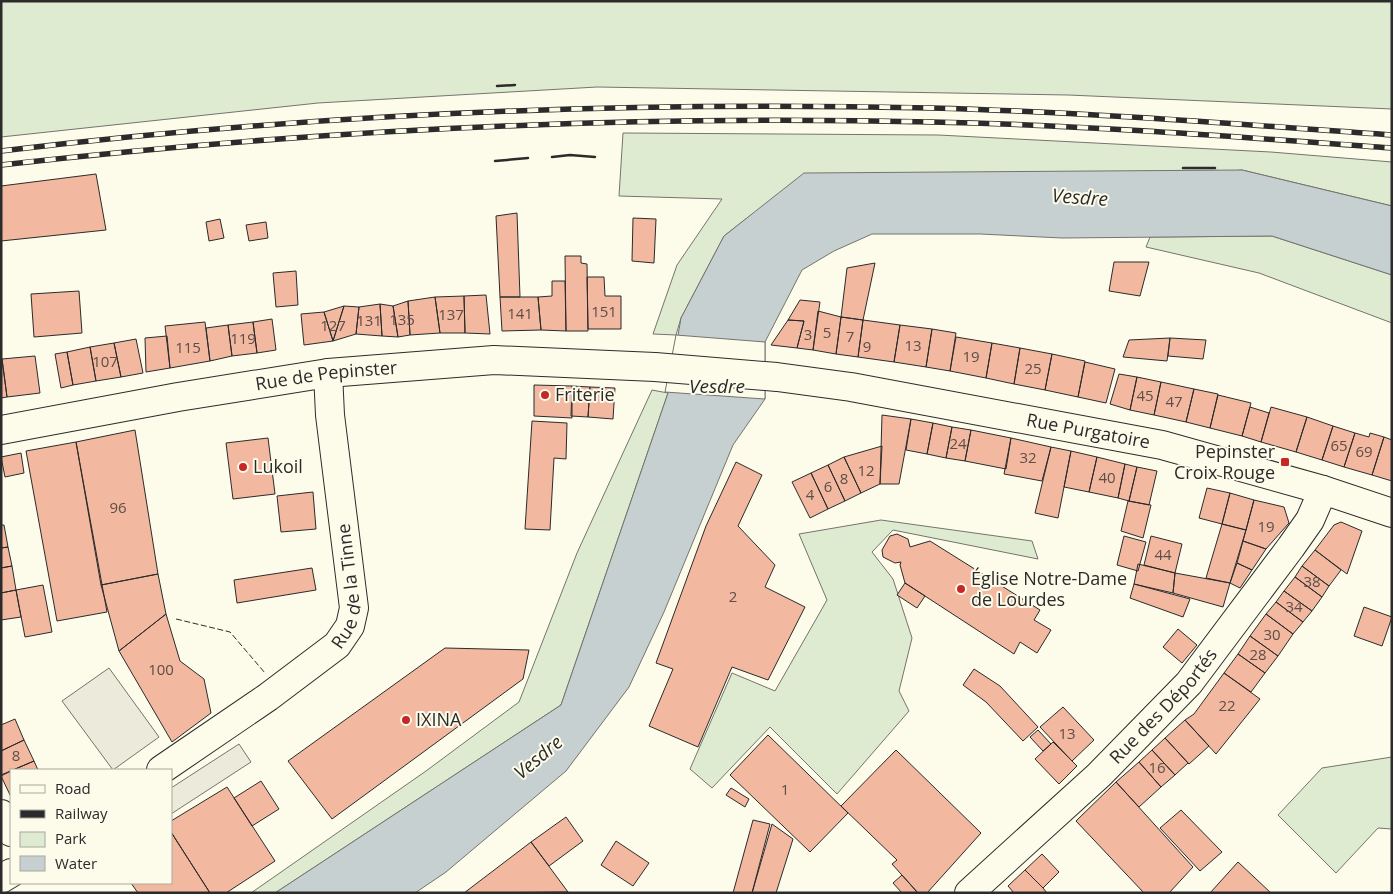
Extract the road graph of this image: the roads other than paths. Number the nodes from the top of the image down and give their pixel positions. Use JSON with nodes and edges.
{"nodes":[{"id":1,"x":328,"y":373,"type":"junction"},
{"id":2,"x":777,"y":377,"type":"joint"},
{"id":3,"x":1,"y":430,"type":"edge"},
{"id":4,"x":1323,"y":490,"type":"junction"},
{"id":5,"x":1392,"y":513,"type":"edge"},
{"id":6,"x":162,"y":769,"type":"edge"},
{"id":7,"x":1,"y":814,"type":"edge"},
{"id":8,"x":10,"y":830,"type":"edge"},
{"id":9,"x":969,"y":893,"type":"edge"}],
"edges":[{"from":1,"to":2,"type":"main road","name":"Rue de Pepinster"},
{"from":1,"to":3,"type":"main road","name":"Rue de Pepinster"},
{"from":1,"to":6,"type":"main road","name":"Rue de la Tinne"},
{"from":2,"to":4,"type":"main road","name":"Rue Purgatoire"},
{"from":4,"to":5,"type":"main road","name":"Rue Purgatoire"},
{"from":4,"to":9,"type":"main road","name":"Rue des Déportés"},
{"from":7,"to":8,"type":"main road"}]}
